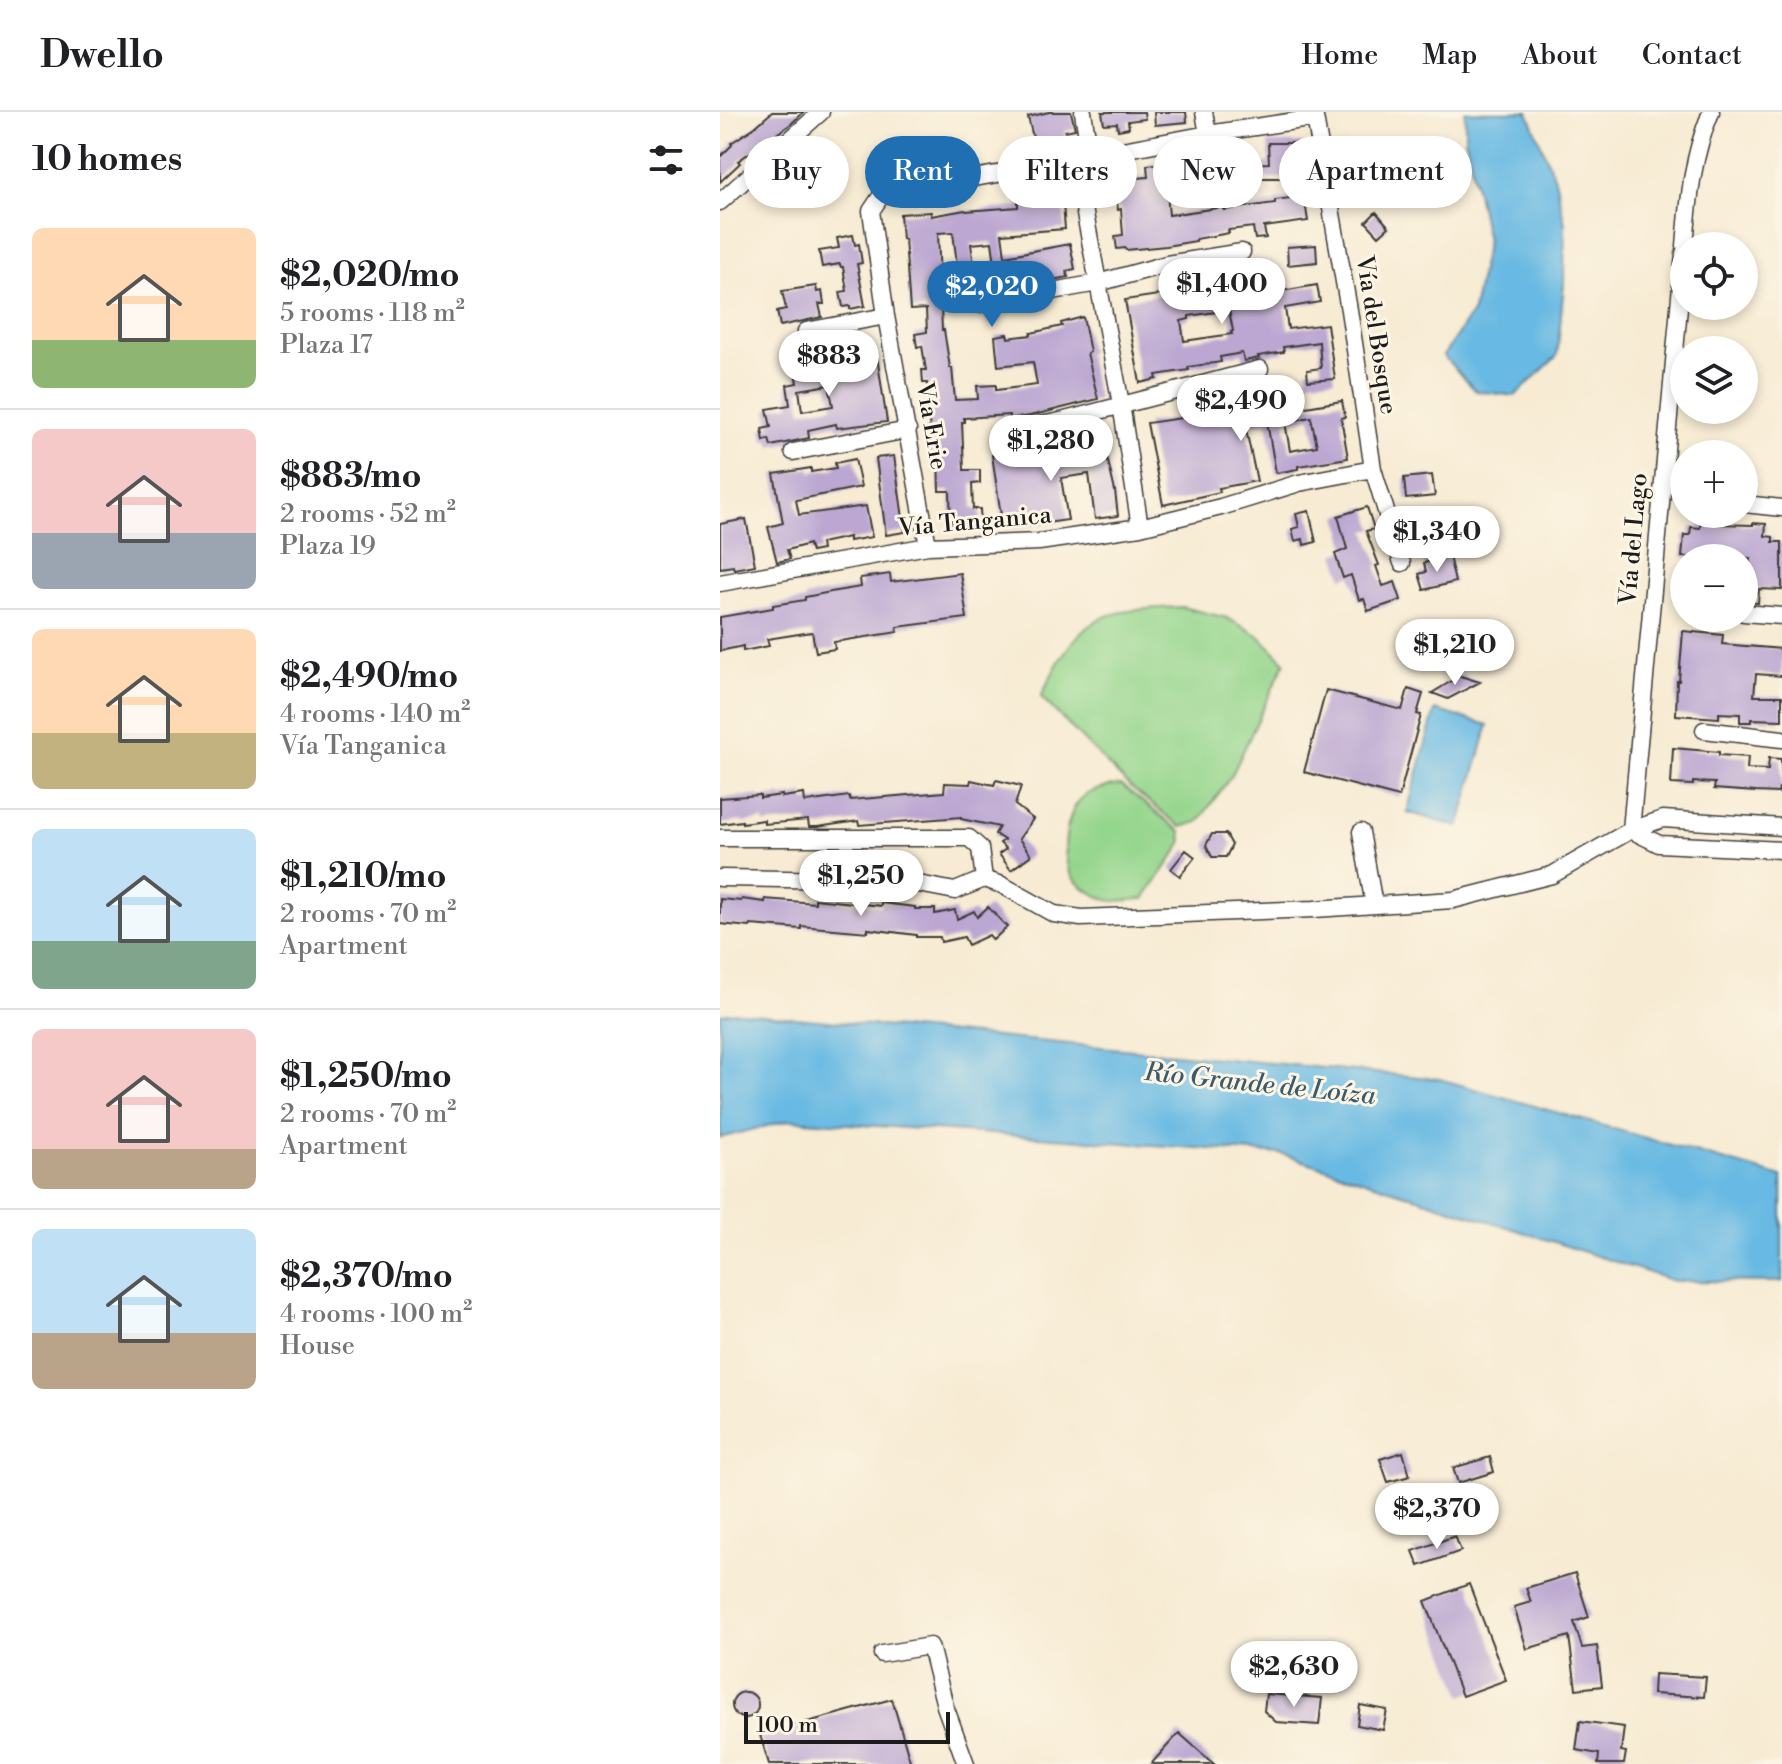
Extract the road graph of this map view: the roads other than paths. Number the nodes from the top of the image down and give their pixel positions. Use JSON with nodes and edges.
{"nodes":[{"id":1,"x":821,"y":112,"type":"edge"},
{"id":2,"x":1083,"y":112,"type":"edge"},
{"id":3,"x":1204,"y":112,"type":"edge"},
{"id":4,"x":1711,"y":112,"type":"edge"},
{"id":5,"x":1315,"y":115,"type":"edge"},
{"id":6,"x":1208,"y":134,"type":"junction"},
{"id":7,"x":1082,"y":136,"type":"edge"},
{"id":8,"x":1137,"y":148,"type":"edge"},
{"id":9,"x":997,"y":173,"type":"edge"},
{"id":10,"x":720,"y":202,"type":"edge"},
{"id":11,"x":1088,"y":208,"type":"edge"},
{"id":12,"x":1686,"y":232,"type":"edge"},
{"id":13,"x":1242,"y":252,"type":"dead end"},
{"id":14,"x":1098,"y":283,"type":"junction"},
{"id":15,"x":979,"y":304,"type":"dead end"},
{"id":16,"x":886,"y":316,"type":"junction"},
{"id":17,"x":1678,"y":320,"type":"edge"},
{"id":18,"x":806,"y":331,"type":"dead end"},
{"id":19,"x":1260,"y":369,"type":"dead end"},
{"id":20,"x":1121,"y":404,"type":"junction"},
{"id":21,"x":908,"y":430,"type":"junction"},
{"id":22,"x":1011,"y":431,"type":"dead end"},
{"id":23,"x":793,"y":452,"type":"dead end"},
{"id":24,"x":1373,"y":469,"type":"junction"},
{"id":25,"x":1758,"y":505,"type":"edge"},
{"id":26,"x":1782,"y":508,"type":"edge"},
{"id":27,"x":1140,"y":527,"type":"junction"},
{"id":28,"x":928,"y":546,"type":"junction"},
{"id":29,"x":1402,"y":563,"type":"dead end"},
{"id":30,"x":720,"y":583,"type":"edge"},
{"id":31,"x":1758,"y":614,"type":"edge"},
{"id":32,"x":1782,"y":616,"type":"edge"},
{"id":33,"x":1704,"y":730,"type":"dead end"},
{"id":34,"x":1782,"y":739,"type":"edge"},
{"id":35,"x":1782,"y":827,"type":"edge"},
{"id":36,"x":1631,"y":830,"type":"junction"},
{"id":37,"x":1361,"y":832,"type":"dead end"},
{"id":38,"x":720,"y":838,"type":"edge"},
{"id":39,"x":1782,"y":850,"type":"edge"},
{"id":40,"x":720,"y":878,"type":"edge"},
{"id":41,"x":984,"y":879,"type":"junction"},
{"id":42,"x":1374,"y":905,"type":"junction"},
{"id":43,"x":882,"y":1654,"type":"dead end"},
{"id":44,"x":966,"y":1764,"type":"edge"}],
"edges":[{"from":1,"to":10,"type":"street"},
{"from":2,"to":7,"type":"street"},
{"from":3,"to":6,"type":"street"},
{"from":4,"to":12,"type":"street"},
{"from":5,"to":6,"type":"street","name":"Vía Erie"},
{"from":5,"to":24,"type":"street","name":"Vía del Bosque"},
{"from":6,"to":8,"type":"street","name":"Vía Erie"},
{"from":9,"to":16,"type":"street","name":"Vía Erie"},
{"from":11,"to":14,"type":"street"},
{"from":13,"to":14,"type":"street"},
{"from":14,"to":15,"type":"street"},
{"from":14,"to":20,"type":"street"},
{"from":16,"to":18,"type":"street"},
{"from":16,"to":21,"type":"street","name":"Vía Erie"},
{"from":17,"to":36,"type":"street","name":"Vía del Lago"},
{"from":19,"to":20,"type":"street"},
{"from":20,"to":22,"type":"street"},
{"from":20,"to":27,"type":"street"},
{"from":21,"to":23,"type":"street"},
{"from":21,"to":28,"type":"street","name":"Vía Erie"},
{"from":24,"to":27,"type":"street","name":"Vía Tanganica"},
{"from":24,"to":29,"type":"street","name":"Vía del Bosque"},
{"from":25,"to":26,"type":"street"},
{"from":27,"to":28,"type":"street","name":"Vía Tanganica"},
{"from":28,"to":30,"type":"street","name":"Vía Tanganica"},
{"from":31,"to":32,"type":"street"},
{"from":33,"to":34,"type":"street"},
{"from":35,"to":36,"type":"street"},
{"from":36,"to":39,"type":"street"},
{"from":36,"to":42,"type":"street"},
{"from":37,"to":42,"type":"street"},
{"from":38,"to":41,"type":"street"},
{"from":40,"to":41,"type":"street"},
{"from":41,"to":42,"type":"street"},
{"from":43,"to":44,"type":"street"}]}
